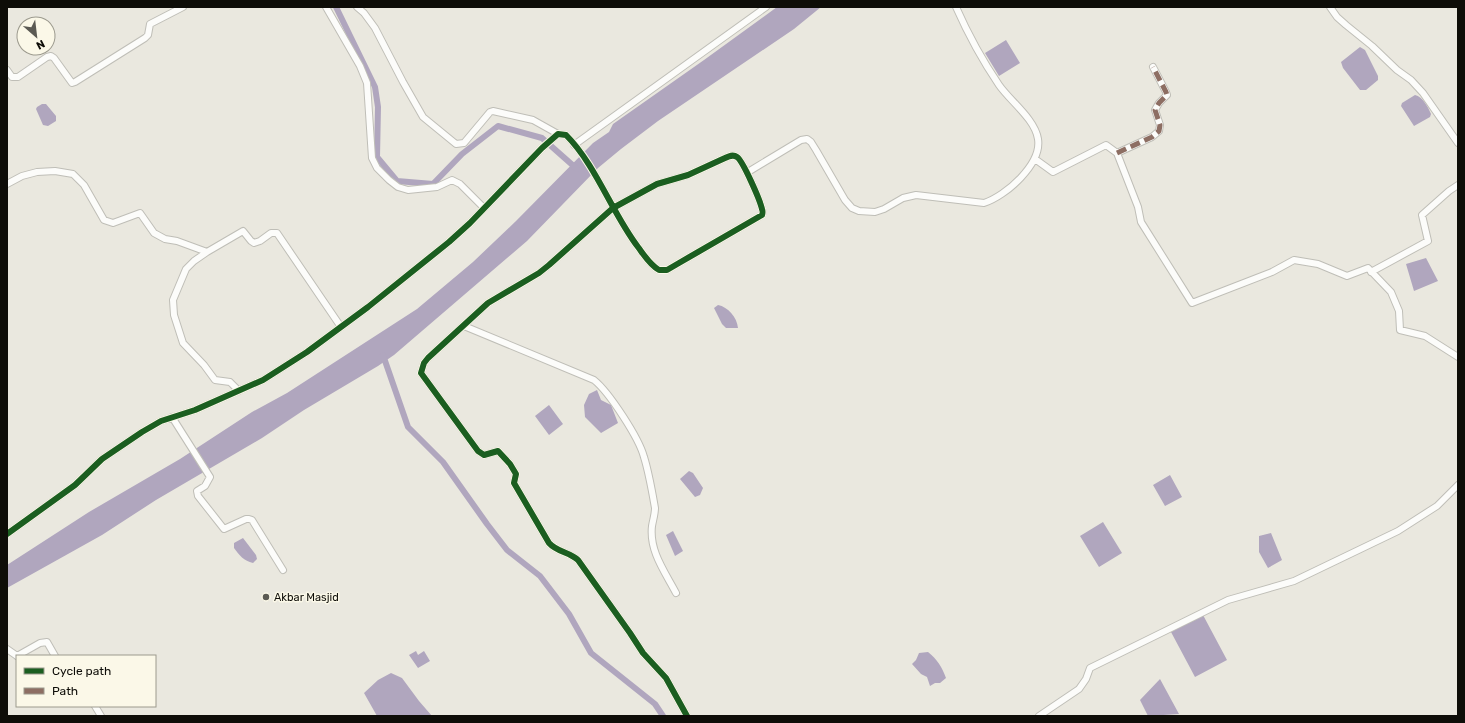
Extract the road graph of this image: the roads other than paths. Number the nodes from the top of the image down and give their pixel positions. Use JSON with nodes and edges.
{"nodes":[{"id":1,"x":183,"y":7,"type":"edge"},
{"id":2,"x":326,"y":7,"type":"edge"},
{"id":3,"x":357,"y":7,"type":"edge"},
{"id":4,"x":766,"y":7,"type":"edge"},
{"id":5,"x":956,"y":7,"type":"edge"},
{"id":6,"x":1330,"y":7,"type":"edge"},
{"id":7,"x":1153,"y":67,"type":"dead end"},
{"id":8,"x":7,"y":70,"type":"edge"},
{"id":9,"x":556,"y":136,"type":"junction"},
{"id":10,"x":1458,"y":143,"type":"edge"},
{"id":11,"x":574,"y":145,"type":"junction"},
{"id":12,"x":1117,"y":153,"type":"junction"},
{"id":13,"x":1035,"y":159,"type":"junction"},
{"id":14,"x":748,"y":172,"type":"junction"},
{"id":15,"x":7,"y":184,"type":"edge"},
{"id":16,"x":1458,"y":185,"type":"edge"},
{"id":17,"x":484,"y":208,"type":"junction"},
{"id":18,"x":613,"y":208,"type":"junction"},
{"id":19,"x":207,"y":252,"type":"junction"},
{"id":20,"x":1371,"y":272,"type":"junction"},
{"id":21,"x":464,"y":326,"type":"junction"},
{"id":22,"x":341,"y":327,"type":"junction"},
{"id":23,"x":1458,"y":356,"type":"edge"},
{"id":24,"x":239,"y":391,"type":"junction"},
{"id":25,"x":172,"y":417,"type":"junction"},
{"id":26,"x":1458,"y":485,"type":"edge"},
{"id":27,"x":7,"y":534,"type":"edge"},
{"id":28,"x":283,"y":570,"type":"dead end"},
{"id":29,"x":676,"y":593,"type":"dead end"},
{"id":30,"x":7,"y":649,"type":"edge"},
{"id":31,"x":16,"y":655,"type":"edge"},
{"id":32,"x":19,"y":655,"type":"edge"},
{"id":33,"x":54,"y":655,"type":"edge"},
{"id":34,"x":96,"y":707,"type":"edge"},
{"id":35,"x":102,"y":716,"type":"edge"},
{"id":36,"x":687,"y":716,"type":"edge"},
{"id":37,"x":1039,"y":716,"type":"edge"}],
"edges":[{"from":1,"to":8,"type":"street"},
{"from":2,"to":17,"type":"street"},
{"from":3,"to":9,"type":"street"},
{"from":4,"to":11,"type":"street"},
{"from":5,"to":13,"type":"street"},
{"from":6,"to":10,"type":"street"},
{"from":7,"to":12,"type":"street"},
{"from":9,"to":11,"type":"street"},
{"from":9,"to":17,"type":"street"},
{"from":11,"to":18,"type":"street"},
{"from":12,"to":13,"type":"street"},
{"from":12,"to":20,"type":"street"},
{"from":13,"to":14,"type":"street"},
{"from":14,"to":18,"type":"street"},
{"from":14,"to":18,"type":"street"},
{"from":15,"to":19,"type":"street"},
{"from":16,"to":20,"type":"street"},
{"from":17,"to":22,"type":"street"},
{"from":18,"to":21,"type":"street"},
{"from":19,"to":22,"type":"street"},
{"from":19,"to":24,"type":"street"},
{"from":20,"to":23,"type":"street"},
{"from":21,"to":29,"type":"street"},
{"from":21,"to":36,"type":"street"},
{"from":22,"to":24,"type":"street"},
{"from":24,"to":25,"type":"street"},
{"from":25,"to":27,"type":"street"},
{"from":25,"to":28,"type":"street"},
{"from":26,"to":37,"type":"street"},
{"from":30,"to":31,"type":"street"},
{"from":32,"to":33,"type":"street"},
{"from":34,"to":35,"type":"street"}]}
